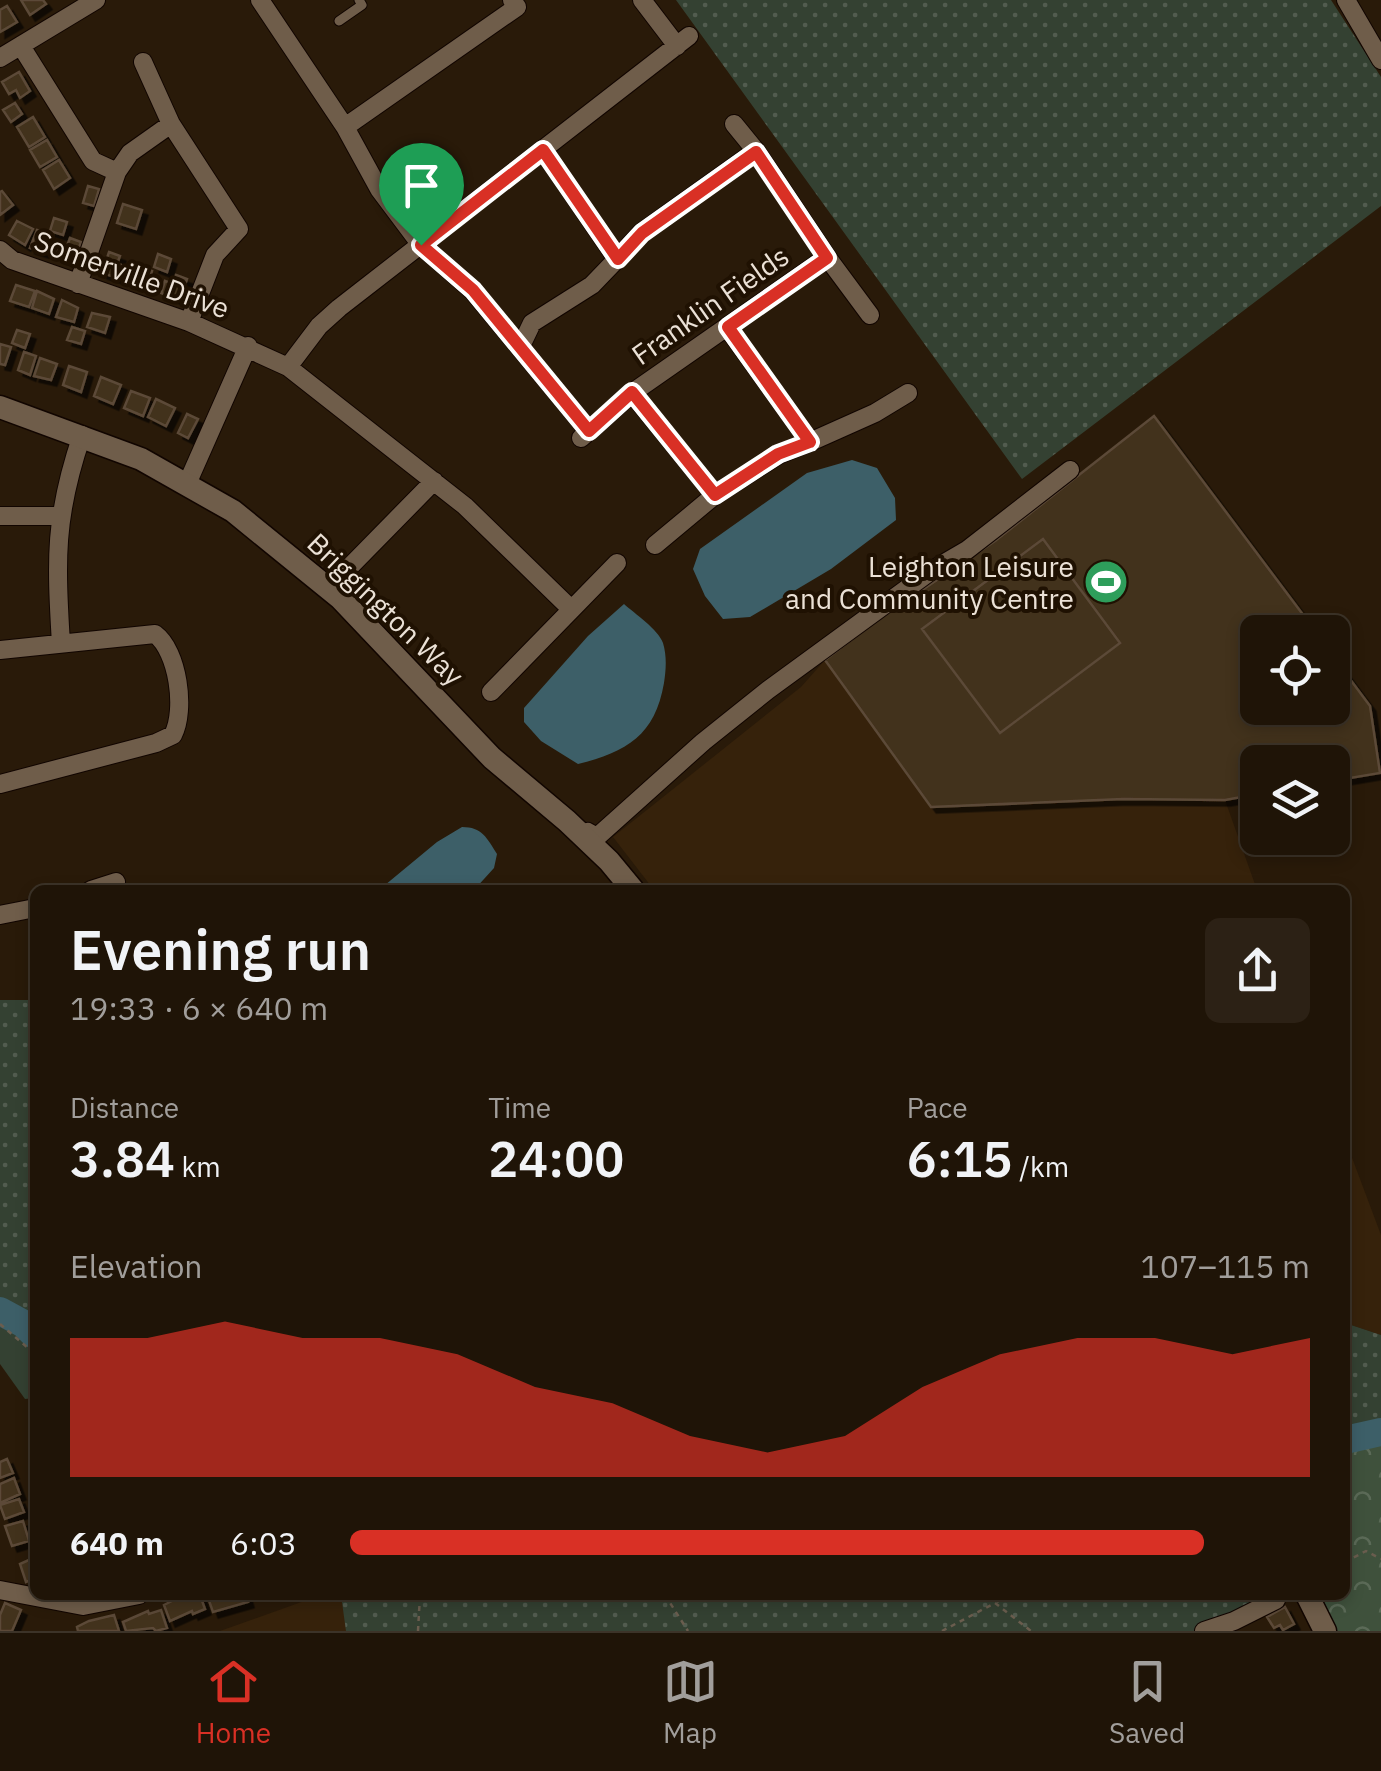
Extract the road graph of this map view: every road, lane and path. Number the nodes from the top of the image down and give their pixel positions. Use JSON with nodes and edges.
{"nodes":[{"id":1,"x":95,"y":0,"type":"edge"},
{"id":2,"x":358,"y":0,"type":"edge"},
{"id":3,"x":642,"y":0,"type":"edge"},
{"id":4,"x":1346,"y":0,"type":"edge"},
{"id":5,"x":519,"y":2,"type":"edge"},
{"id":6,"x":269,"y":4,"type":"edge"},
{"id":7,"x":339,"y":21,"type":"dead end"},
{"id":8,"x":21,"y":46,"type":"junction"},
{"id":9,"x":0,"y":58,"type":"edge"},
{"id":10,"x":1381,"y":60,"type":"edge"},
{"id":11,"x":144,"y":62,"type":"dead end"},
{"id":12,"x":171,"y":124,"type":"junction"},
{"id":13,"x":734,"y":124,"type":"dead end"},
{"id":14,"x":345,"y":127,"type":"junction"},
{"id":15,"x":543,"y":150,"type":"junction"},
{"id":16,"x":756,"y":152,"type":"junction"},
{"id":17,"x":117,"y":172,"type":"junction"},
{"id":18,"x":421,"y":245,"type":"junction"},
{"id":19,"x":0,"y":250,"type":"edge"},
{"id":20,"x":827,"y":258,"type":"junction"},
{"id":21,"x":618,"y":259,"type":"junction"},
{"id":22,"x":78,"y":284,"type":"junction"},
{"id":23,"x":870,"y":315,"type":"dead end"},
{"id":24,"x":189,"y":322,"type":"junction"},
{"id":25,"x":728,"y":327,"type":"junction"},
{"id":26,"x":248,"y":346,"type":"junction"},
{"id":27,"x":520,"y":348,"type":"junction"},
{"id":28,"x":288,"y":367,"type":"junction"},
{"id":29,"x":632,"y":392,"type":"junction"},
{"id":30,"x":908,"y":392,"type":"dead end"},
{"id":31,"x":0,"y":407,"type":"edge"},
{"id":32,"x":82,"y":436,"type":"junction"},
{"id":33,"x":810,"y":442,"type":"junction"},
{"id":34,"x":1070,"y":470,"type":"dead end"},
{"id":35,"x":434,"y":481,"type":"junction"},
{"id":36,"x":188,"y":484,"type":"junction"},
{"id":37,"x":715,"y":495,"type":"junction"},
{"id":38,"x":0,"y":516,"type":"edge"},
{"id":39,"x":60,"y":516,"type":"junction"},
{"id":40,"x":655,"y":545,"type":"dead end"},
{"id":41,"x":617,"y":563,"type":"dead end"},
{"id":42,"x":329,"y":588,"type":"junction"},
{"id":43,"x":571,"y":608,"type":"junction"},
{"id":44,"x":61,"y":644,"type":"junction"},
{"id":45,"x":0,"y":650,"type":"edge"},
{"id":46,"x":491,"y":692,"type":"dead end"},
{"id":47,"x":0,"y":784,"type":"edge"},
{"id":48,"x":582,"y":837,"type":"junction"},
{"id":49,"x":116,"y":882,"type":"dead end"},
{"id":50,"x":107,"y":885,"type":"edge"},
{"id":51,"x":629,"y":885,"type":"edge"},
{"id":52,"x":30,"y":909,"type":"edge"},
{"id":53,"x":0,"y":915,"type":"edge"},
{"id":54,"x":0,"y":1324,"type":"edge"},
{"id":55,"x":30,"y":1350,"type":"edge"},
{"id":56,"x":1381,"y":1558,"type":"edge"},
{"id":57,"x":1350,"y":1559,"type":"edge"},
{"id":58,"x":0,"y":1590,"type":"edge"},
{"id":59,"x":30,"y":1596,"type":"edge"},
{"id":60,"x":52,"y":1600,"type":"edge"},
{"id":61,"x":114,"y":1600,"type":"edge"},
{"id":62,"x":420,"y":1600,"type":"edge"},
{"id":63,"x":667,"y":1600,"type":"edge"},
{"id":64,"x":1000,"y":1600,"type":"edge"},
{"id":65,"x":1276,"y":1600,"type":"dead end"},
{"id":66,"x":1310,"y":1600,"type":"edge"},
{"id":67,"x":995,"y":1603,"type":"junction"},
{"id":68,"x":418,"y":1631,"type":"edge"},
{"id":69,"x":688,"y":1631,"type":"edge"},
{"id":70,"x":942,"y":1631,"type":"edge"},
{"id":71,"x":1032,"y":1631,"type":"edge"},
{"id":72,"x":1204,"y":1631,"type":"edge"},
{"id":73,"x":1325,"y":1631,"type":"edge"}],
"edges":[{"from":1,"to":8,"type":"street"},
{"from":2,"to":7,"type":"lane"},
{"from":3,"to":15,"type":"street"},
{"from":4,"to":10,"type":"street"},
{"from":5,"to":14,"type":"street"},
{"from":6,"to":14,"type":"street"},
{"from":8,"to":9,"type":"street"},
{"from":8,"to":17,"type":"street"},
{"from":11,"to":12,"type":"street"},
{"from":12,"to":17,"type":"street"},
{"from":12,"to":24,"type":"street"},
{"from":13,"to":16,"type":"street","name":"Franklin Fields"},
{"from":14,"to":18,"type":"street"},
{"from":15,"to":18,"type":"street"},
{"from":15,"to":21,"type":"street"},
{"from":16,"to":20,"type":"street","name":"Franklin Fields"},
{"from":16,"to":21,"type":"street"},
{"from":17,"to":22,"type":"street"},
{"from":18,"to":27,"type":"street"},
{"from":18,"to":28,"type":"street"},
{"from":19,"to":22,"type":"street","name":"Somerville Drive"},
{"from":20,"to":23,"type":"street","name":"Franklin Fields"},
{"from":20,"to":25,"type":"street","name":"Franklin Fields"},
{"from":21,"to":27,"type":"street"},
{"from":22,"to":24,"type":"street","name":"Somerville Drive"},
{"from":24,"to":26,"type":"street","name":"Somerville Drive"},
{"from":25,"to":29,"type":"street","name":"Franklin Fields"},
{"from":25,"to":33,"type":"street"},
{"from":26,"to":28,"type":"street","name":"Somerville Drive"},
{"from":26,"to":36,"type":"street","name":"Somerville Drive"},
{"from":27,"to":29,"type":"street","name":"Franklin Fields"},
{"from":28,"to":35,"type":"street","name":"Somerville Drive"},
{"from":29,"to":37,"type":"street"},
{"from":30,"to":33,"type":"street"},
{"from":31,"to":32,"type":"street","name":"Briggington Way"},
{"from":32,"to":36,"type":"street","name":"Briggington Way"},
{"from":32,"to":39,"type":"street"},
{"from":33,"to":37,"type":"street"},
{"from":34,"to":48,"type":"street"},
{"from":35,"to":42,"type":"street"},
{"from":35,"to":43,"type":"street","name":"Somerville Drive"},
{"from":36,"to":42,"type":"street","name":"Briggington Way"},
{"from":37,"to":40,"type":"street"},
{"from":38,"to":39,"type":"street"},
{"from":39,"to":44,"type":"street"},
{"from":41,"to":43,"type":"street"},
{"from":42,"to":48,"type":"street","name":"Briggington Way"},
{"from":43,"to":46,"type":"street"},
{"from":44,"to":45,"type":"street"},
{"from":44,"to":47,"type":"street"},
{"from":48,"to":51,"type":"street","name":"Briggington Way"},
{"from":49,"to":50,"type":"street"},
{"from":52,"to":53,"type":"street"},
{"from":54,"to":55,"type":"path"},
{"from":56,"to":57,"type":"path"},
{"from":58,"to":59,"type":"street"},
{"from":60,"to":61,"type":"street"},
{"from":62,"to":68,"type":"path"},
{"from":63,"to":69,"type":"path"},
{"from":64,"to":67,"type":"path"},
{"from":65,"to":72,"type":"street"},
{"from":66,"to":73,"type":"street"},
{"from":67,"to":70,"type":"path"},
{"from":67,"to":71,"type":"path"}]}
